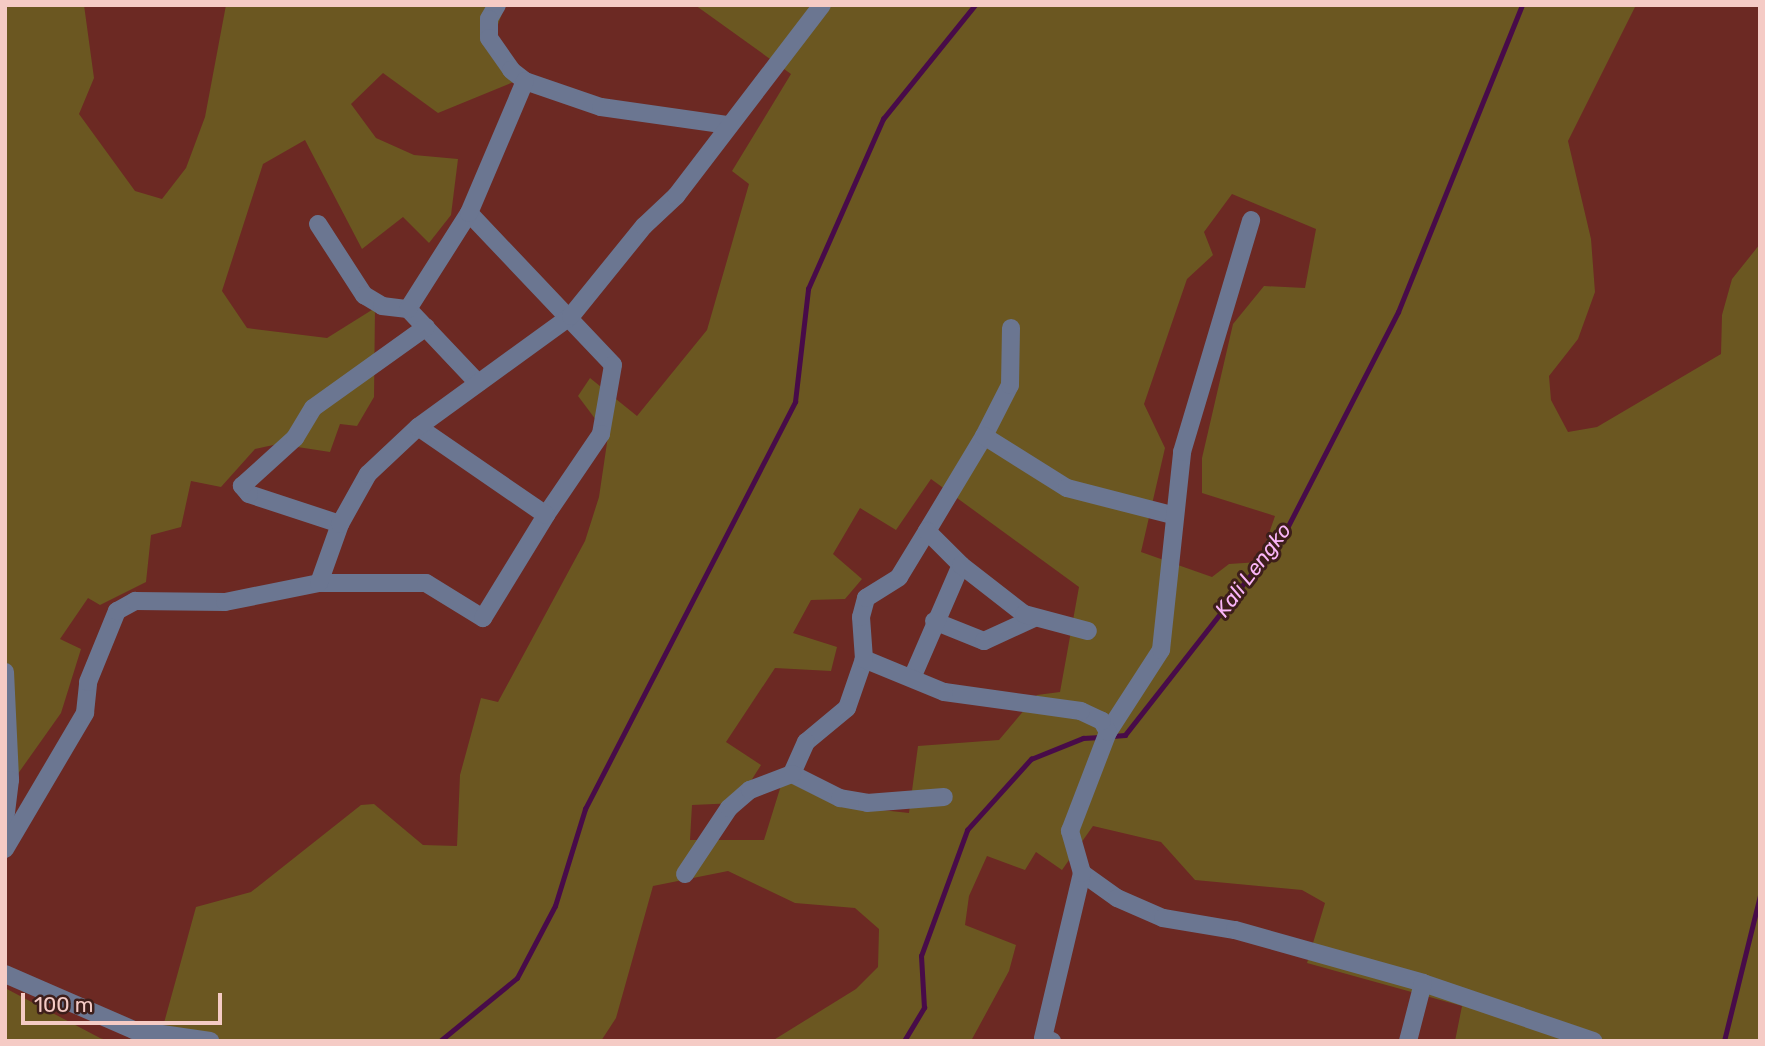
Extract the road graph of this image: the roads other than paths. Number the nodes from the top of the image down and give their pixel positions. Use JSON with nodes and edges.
{"nodes":[{"id":1,"x":497,"y":5,"type":"edge"},
{"id":2,"x":821,"y":5,"type":"edge"},
{"id":3,"x":525,"y":81,"type":"junction"},
{"id":4,"x":727,"y":125,"type":"junction"},
{"id":5,"x":469,"y":213,"type":"junction"},
{"id":6,"x":1251,"y":220,"type":"dead end"},
{"id":7,"x":318,"y":224,"type":"dead end"},
{"id":8,"x":408,"y":309,"type":"junction"},
{"id":9,"x":571,"y":316,"type":"junction"},
{"id":10,"x":426,"y":327,"type":"junction"},
{"id":11,"x":1011,"y":328,"type":"dead end"},
{"id":12,"x":478,"y":383,"type":"junction"},
{"id":13,"x":418,"y":427,"type":"junction"},
{"id":14,"x":984,"y":436,"type":"junction"},
{"id":15,"x":546,"y":515,"type":"junction"},
{"id":16,"x":1172,"y":515,"type":"junction"},
{"id":17,"x":340,"y":524,"type":"junction"},
{"id":18,"x":928,"y":531,"type":"junction"},
{"id":19,"x":961,"y":565,"type":"junction"},
{"id":20,"x":319,"y":583,"type":"junction"},
{"id":21,"x":1034,"y":618,"type":"junction"},
{"id":22,"x":934,"y":621,"type":"junction"},
{"id":23,"x":1088,"y":631,"type":"dead end"},
{"id":24,"x":864,"y":659,"type":"junction"},
{"id":25,"x":5,"y":672,"type":"edge"},
{"id":26,"x":912,"y":678,"type":"junction"},
{"id":27,"x":1108,"y":735,"type":"junction"},
{"id":28,"x":792,"y":774,"type":"junction"},
{"id":29,"x":944,"y":797,"type":"dead end"},
{"id":30,"x":5,"y":821,"type":"edge"},
{"id":31,"x":5,"y":849,"type":"edge"},
{"id":32,"x":1082,"y":873,"type":"junction"},
{"id":33,"x":685,"y":874,"type":"dead end"},
{"id":34,"x":5,"y":974,"type":"edge"},
{"id":35,"x":1423,"y":983,"type":"junction"},
{"id":36,"x":1046,"y":1040,"type":"edge"},
{"id":37,"x":210,"y":1041,"type":"edge"},
{"id":38,"x":1408,"y":1041,"type":"edge"},
{"id":39,"x":1593,"y":1041,"type":"edge"}],
"edges":[{"from":1,"to":3,"type":"street"},
{"from":2,"to":4,"type":"street"},
{"from":3,"to":4,"type":"street"},
{"from":3,"to":5,"type":"street"},
{"from":4,"to":9,"type":"street"},
{"from":5,"to":8,"type":"street"},
{"from":5,"to":9,"type":"street"},
{"from":6,"to":16,"type":"street"},
{"from":7,"to":8,"type":"street"},
{"from":8,"to":10,"type":"street"},
{"from":9,"to":12,"type":"street"},
{"from":9,"to":15,"type":"street"},
{"from":10,"to":12,"type":"street"},
{"from":10,"to":17,"type":"street"},
{"from":11,"to":14,"type":"street"},
{"from":12,"to":13,"type":"street"},
{"from":13,"to":15,"type":"street"},
{"from":13,"to":17,"type":"street"},
{"from":14,"to":16,"type":"street"},
{"from":14,"to":18,"type":"street"},
{"from":15,"to":20,"type":"street"},
{"from":16,"to":27,"type":"street"},
{"from":17,"to":20,"type":"street"},
{"from":18,"to":19,"type":"street"},
{"from":18,"to":24,"type":"street"},
{"from":19,"to":21,"type":"street"},
{"from":19,"to":22,"type":"street"},
{"from":20,"to":31,"type":"street"},
{"from":21,"to":22,"type":"street"},
{"from":21,"to":23,"type":"street"},
{"from":22,"to":26,"type":"street"},
{"from":24,"to":26,"type":"street"},
{"from":24,"to":28,"type":"street"},
{"from":25,"to":30,"type":"street"},
{"from":26,"to":27,"type":"street"},
{"from":27,"to":32,"type":"street"},
{"from":28,"to":29,"type":"street"},
{"from":28,"to":33,"type":"street"},
{"from":32,"to":35,"type":"street"},
{"from":32,"to":36,"type":"street"},
{"from":34,"to":37,"type":"street"},
{"from":35,"to":38,"type":"street"},
{"from":35,"to":39,"type":"street"}]}
